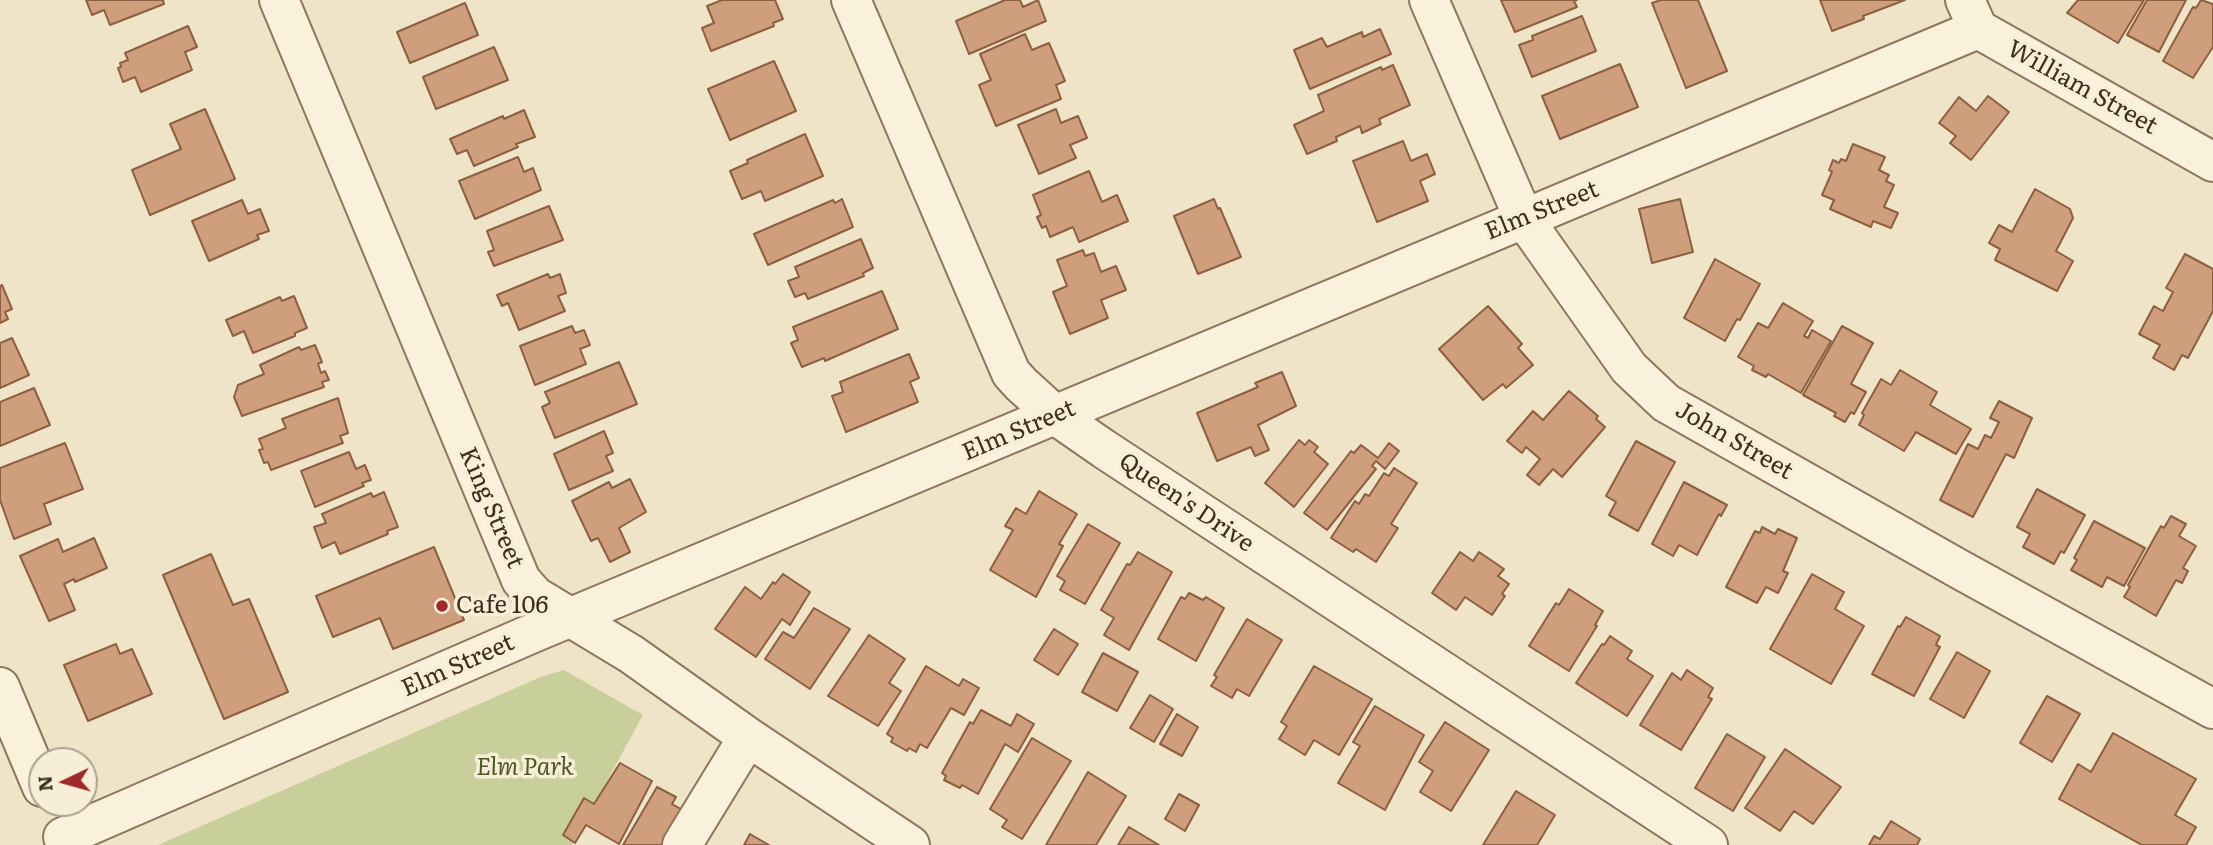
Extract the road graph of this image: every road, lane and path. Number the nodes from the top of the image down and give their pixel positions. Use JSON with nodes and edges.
{"nodes":[{"id":1,"x":279,"y":0,"type":"edge"},
{"id":2,"x":851,"y":0,"type":"edge"},
{"id":3,"x":1429,"y":0,"type":"edge"},
{"id":4,"x":1971,"y":15,"type":"edge"},
{"id":5,"x":2213,"y":162,"type":"edge"},
{"id":6,"x":1524,"y":219,"type":"junction"},
{"id":7,"x":1055,"y":415,"type":"junction"},
{"id":8,"x":570,"y":618,"type":"junction"},
{"id":9,"x":0,"y":687,"type":"edge"},
{"id":10,"x":2213,"y":709,"type":"edge"},
{"id":11,"x":748,"y":737,"type":"junction"},
{"id":12,"x":28,"y":754,"type":"edge"},
{"id":13,"x":59,"y":828,"type":"edge"},
{"id":14,"x":682,"y":845,"type":"edge"},
{"id":15,"x":910,"y":845,"type":"edge"},
{"id":16,"x":1709,"y":845,"type":"edge"}],
"edges":[{"from":1,"to":8,"type":"street","name":"King Street"},
{"from":2,"to":7,"type":"street","name":"Queen's Drive"},
{"from":3,"to":6,"type":"street","name":"John Street"},
{"from":4,"to":5,"type":"street","name":"William Street"},
{"from":4,"to":6,"type":"street","name":"Elm Street"},
{"from":6,"to":7,"type":"street","name":"Elm Street"},
{"from":6,"to":10,"type":"street","name":"John Street"},
{"from":7,"to":8,"type":"street","name":"Elm Street"},
{"from":7,"to":16,"type":"street","name":"Queen's Drive"},
{"from":8,"to":11,"type":"street","name":"King Street"},
{"from":8,"to":13,"type":"street","name":"Elm Street"},
{"from":9,"to":12,"type":"street"},
{"from":11,"to":14,"type":"street"},
{"from":11,"to":15,"type":"street","name":"King Street"}]}
